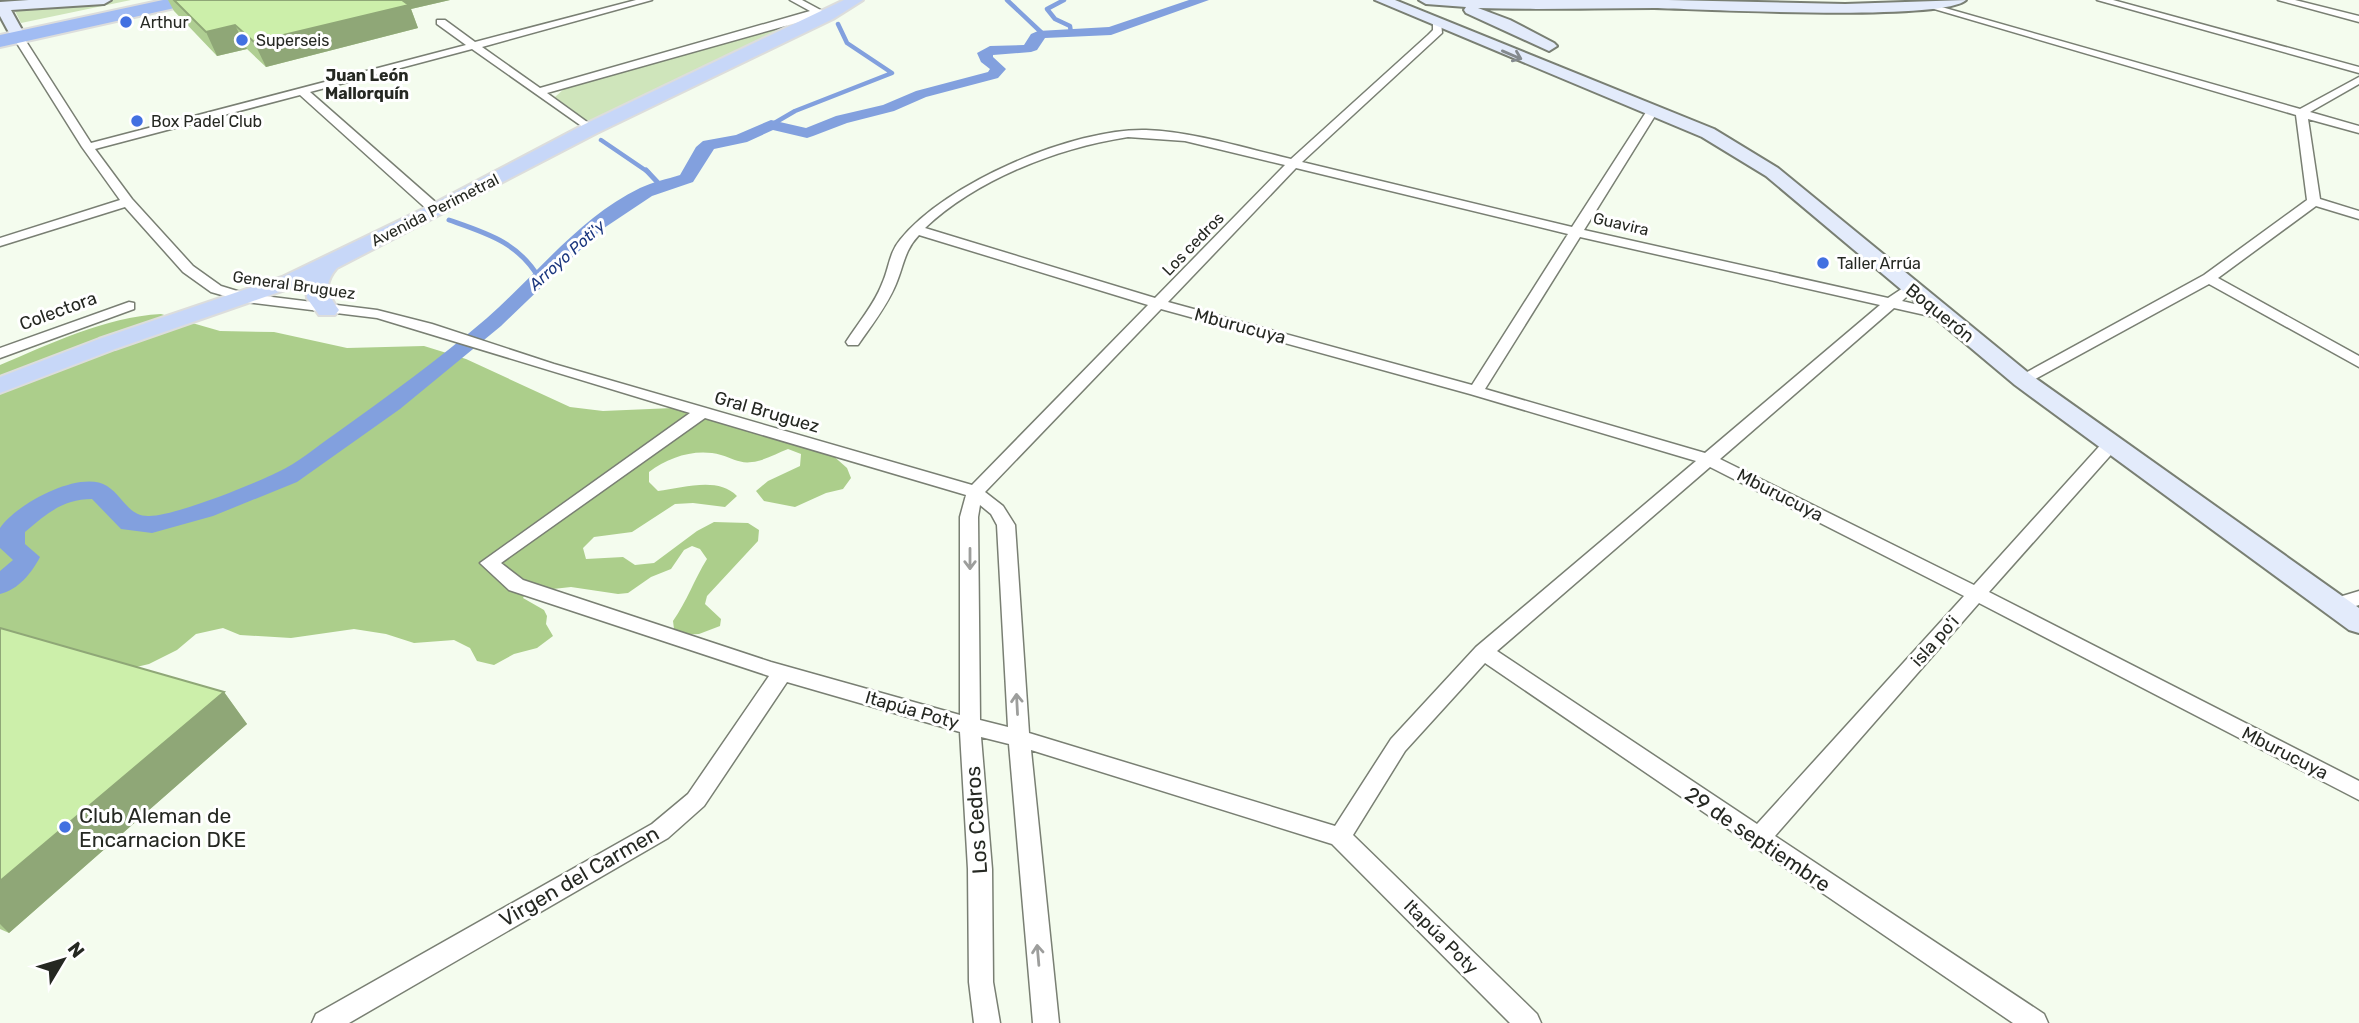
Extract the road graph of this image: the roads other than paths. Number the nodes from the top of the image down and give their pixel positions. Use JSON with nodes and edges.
{"nodes":[{"id":1,"x":104,"y":0,"type":"edge"},
{"id":2,"x":154,"y":0,"type":"edge"},
{"id":3,"x":188,"y":0,"type":"edge"},
{"id":4,"x":647,"y":0,"type":"edge"},
{"id":5,"x":795,"y":0,"type":"edge"},
{"id":6,"x":855,"y":0,"type":"edge"},
{"id":7,"x":1382,"y":0,"type":"edge"},
{"id":8,"x":1959,"y":0,"type":"edge"},
{"id":9,"x":2102,"y":0,"type":"edge"},
{"id":10,"x":2283,"y":0,"type":"edge"},
{"id":11,"x":1433,"y":1,"type":"edge"},
{"id":12,"x":1927,"y":4,"type":"junction"},
{"id":13,"x":1551,"y":6,"type":"junction"},
{"id":14,"x":1533,"y":9,"type":"junction"},
{"id":15,"x":1475,"y":12,"type":"junction"},
{"id":16,"x":823,"y":14,"type":"junction"},
{"id":17,"x":2359,"y":19,"type":"edge"},
{"id":18,"x":4,"y":21,"type":"edge"},
{"id":19,"x":441,"y":22,"type":"dead end"},
{"id":20,"x":1504,"y":23,"type":"junction"},
{"id":21,"x":1437,"y":24,"type":"junction"},
{"id":22,"x":1466,"y":35,"type":"junction"},
{"id":23,"x":474,"y":46,"type":"junction"},
{"id":24,"x":1549,"y":46,"type":"junction"},
{"id":25,"x":2359,"y":70,"type":"edge"},
{"id":26,"x":1573,"y":80,"type":"junction"},
{"id":27,"x":2359,"y":80,"type":"edge"},
{"id":28,"x":303,"y":91,"type":"junction"},
{"id":29,"x":537,"y":92,"type":"junction"},
{"id":30,"x":1653,"y":111,"type":"junction"},
{"id":31,"x":2301,"y":113,"type":"junction"},
{"id":32,"x":590,"y":129,"type":"junction"},
{"id":33,"x":2359,"y":130,"type":"edge"},
{"id":34,"x":88,"y":147,"type":"junction"},
{"id":35,"x":1293,"y":164,"type":"junction"},
{"id":36,"x":2314,"y":201,"type":"junction"},
{"id":37,"x":128,"y":202,"type":"junction"},
{"id":38,"x":436,"y":210,"type":"junction"},
{"id":39,"x":2359,"y":215,"type":"edge"},
{"id":40,"x":917,"y":230,"type":"junction"},
{"id":41,"x":1576,"y":232,"type":"junction"},
{"id":42,"x":0,"y":242,"type":"edge"},
{"id":43,"x":319,"y":268,"type":"junction"},
{"id":44,"x":2209,"y":278,"type":"junction"},
{"id":45,"x":213,"y":287,"type":"junction"},
{"id":46,"x":1909,"y":288,"type":"junction"},
{"id":47,"x":246,"y":298,"type":"junction"},
{"id":48,"x":1160,"y":304,"type":"junction"},
{"id":49,"x":1889,"y":304,"type":"junction"},
{"id":50,"x":129,"y":306,"type":"dead end"},
{"id":51,"x":327,"y":310,"type":"junction"},
{"id":52,"x":1943,"y":315,"type":"junction"},
{"id":53,"x":170,"y":322,"type":"junction"},
{"id":54,"x":853,"y":342,"type":"dead end"},
{"id":55,"x":0,"y":353,"type":"edge"},
{"id":56,"x":2359,"y":362,"type":"edge"},
{"id":57,"x":549,"y":367,"type":"joint"},
{"id":58,"x":2023,"y":380,"type":"junction"},
{"id":59,"x":0,"y":386,"type":"edge"},
{"id":60,"x":1476,"y":391,"type":"junction"},
{"id":61,"x":701,"y":413,"type":"junction"},
{"id":62,"x":2111,"y":444,"type":"junction"},
{"id":63,"x":1707,"y":459,"type":"junction"},
{"id":64,"x":975,"y":492,"type":"junction"},
{"id":65,"x":1977,"y":594,"type":"junction"},
{"id":66,"x":2359,"y":598,"type":"edge"},
{"id":67,"x":2333,"y":606,"type":"junction"},
{"id":68,"x":2359,"y":623,"type":"edge"},
{"id":69,"x":1483,"y":652,"type":"junction"},
{"id":70,"x":782,"y":673,"type":"junction"},
{"id":71,"x":970,"y":727,"type":"junction"},
{"id":72,"x":1019,"y":738,"type":"junction"},
{"id":73,"x":2359,"y":791,"type":"edge"},
{"id":74,"x":1340,"y":837,"type":"junction"},
{"id":75,"x":1758,"y":839,"type":"junction"},
{"id":76,"x":325,"y":1023,"type":"edge"},
{"id":77,"x":987,"y":1023,"type":"edge"},
{"id":78,"x":1046,"y":1023,"type":"edge"},
{"id":79,"x":1528,"y":1023,"type":"edge"},
{"id":80,"x":2035,"y":1023,"type":"edge"}],
"edges":[{"from":1,"to":18,"type":"street"},
{"from":2,"to":18,"type":"highway"},
{"from":3,"to":18,"type":"highway"},
{"from":4,"to":23,"type":"street"},
{"from":5,"to":16,"type":"street"},
{"from":6,"to":16,"type":"main road","name":"Avenida Perimetral"},
{"from":7,"to":21,"type":"street","name":"Boquerón"},
{"from":8,"to":12,"type":"street"},
{"from":9,"to":25,"type":"street"},
{"from":10,"to":17,"type":"street"},
{"from":11,"to":13,"type":"street"},
{"from":11,"to":15,"type":"street"},
{"from":12,"to":13,"type":"street"},
{"from":12,"to":31,"type":"street"},
{"from":13,"to":14,"type":"street"},
{"from":13,"to":24,"type":"street"},
{"from":14,"to":15,"type":"street"},
{"from":14,"to":20,"type":"street"},
{"from":15,"to":20,"type":"street"},
{"from":15,"to":21,"type":"street"},
{"from":16,"to":29,"type":"street"},
{"from":16,"to":32,"type":"main road","name":"Avenida Perimetral"},
{"from":18,"to":34,"type":"street","name":"General Bruguez"},
{"from":19,"to":23,"type":"street"},
{"from":20,"to":22,"type":"street"},
{"from":20,"to":24,"type":"street"},
{"from":21,"to":22,"type":"street","name":"Boquerón"},
{"from":21,"to":35,"type":"street","name":"Los cedros"},
{"from":22,"to":26,"type":"street","name":"Boquerón","one_way":true},
{"from":23,"to":28,"type":"street"},
{"from":23,"to":29,"type":"street"},
{"from":24,"to":26,"type":"street"},
{"from":26,"to":30,"type":"street","name":"Boquerón"},
{"from":27,"to":31,"type":"street"},
{"from":28,"to":34,"type":"street"},
{"from":28,"to":38,"type":"street"},
{"from":29,"to":32,"type":"street"},
{"from":30,"to":41,"type":"street"},
{"from":30,"to":46,"type":"street","name":"Boquerón"},
{"from":31,"to":33,"type":"street"},
{"from":31,"to":36,"type":"street"},
{"from":32,"to":38,"type":"main road","name":"Avenida Perimetral"},
{"from":34,"to":37,"type":"street","name":"General Bruguez"},
{"from":35,"to":40,"type":"street","name":"Guavira"},
{"from":35,"to":41,"type":"street","name":"Guavira"},
{"from":35,"to":48,"type":"street","name":"Los cedros"},
{"from":36,"to":39,"type":"street"},
{"from":36,"to":44,"type":"street"},
{"from":37,"to":42,"type":"street"},
{"from":37,"to":45,"type":"street","name":"General Bruguez"},
{"from":38,"to":43,"type":"main road","name":"Avenida Perimetral"},
{"from":40,"to":48,"type":"street","name":"Mburucuya"},
{"from":40,"to":54,"type":"street","name":"Guavira"},
{"from":41,"to":49,"type":"street","name":"Guavira"},
{"from":41,"to":60,"type":"street"},
{"from":43,"to":45,"type":"main road"},
{"from":43,"to":47,"type":"main road","name":"Avenida Perimetral"},
{"from":43,"to":51,"type":"main road"},
{"from":44,"to":56,"type":"street"},
{"from":44,"to":58,"type":"street"},
{"from":45,"to":47,"type":"street","name":"General Bruguez"},
{"from":45,"to":53,"type":"main road"},
{"from":46,"to":49,"type":"street"},
{"from":46,"to":52,"type":"street","name":"Boquerón"},
{"from":47,"to":51,"type":"street","name":"General Bruguez"},
{"from":47,"to":53,"type":"main road","name":"Avenida Perimetral"},
{"from":48,"to":60,"type":"street","name":"Mburucuya"},
{"from":48,"to":64,"type":"street","name":"Los cedros"},
{"from":49,"to":52,"type":"street","name":"Guavira"},
{"from":49,"to":63,"type":"street"},
{"from":50,"to":55,"type":"street","name":"Colectora"},
{"from":51,"to":57,"type":"street","name":"General Bruguez"},
{"from":52,"to":58,"type":"street","name":"Boquerón"},
{"from":53,"to":59,"type":"main road","name":"Avenida Perimetral"},
{"from":57,"to":61,"type":"street","name":"Gral Bruguez"},
{"from":58,"to":62,"type":"street","name":"Boquerón"},
{"from":60,"to":63,"type":"street","name":"Mburucuya"},
{"from":61,"to":64,"type":"street","name":"Gral Bruguez"},
{"from":61,"to":70,"type":"street","name":"Itapúa Poty"},
{"from":62,"to":65,"type":"street","name":"isla po'i"},
{"from":62,"to":67,"type":"street","name":"Boquerón"},
{"from":63,"to":65,"type":"street","name":"Mburucuya"},
{"from":63,"to":69,"type":"street"},
{"from":64,"to":71,"type":"street","name":"Los Cedros","one_way":true},
{"from":72,"to":64,"type":"street","one_way":true},
{"from":65,"to":73,"type":"street","name":"Mburucuya"},
{"from":65,"to":75,"type":"street","name":"isla po'i"},
{"from":66,"to":67,"type":"street"},
{"from":67,"to":68,"type":"street","name":"Boquerón"},
{"from":69,"to":74,"type":"street"},
{"from":69,"to":75,"type":"street","name":"29 de septiembre"},
{"from":70,"to":71,"type":"street","name":"Itapúa Poty"},
{"from":70,"to":76,"type":"street","name":"Virgen del Carmen"},
{"from":71,"to":72,"type":"street","name":"Itapúa Poty"},
{"from":71,"to":77,"type":"street","name":"Los Cedros"},
{"from":72,"to":74,"type":"street","name":"Itapúa Poty"},
{"from":78,"to":72,"type":"street","one_way":true},
{"from":74,"to":79,"type":"street","name":"Itapúa Poty"},
{"from":75,"to":80,"type":"street","name":"29 de septiembre"}]}
